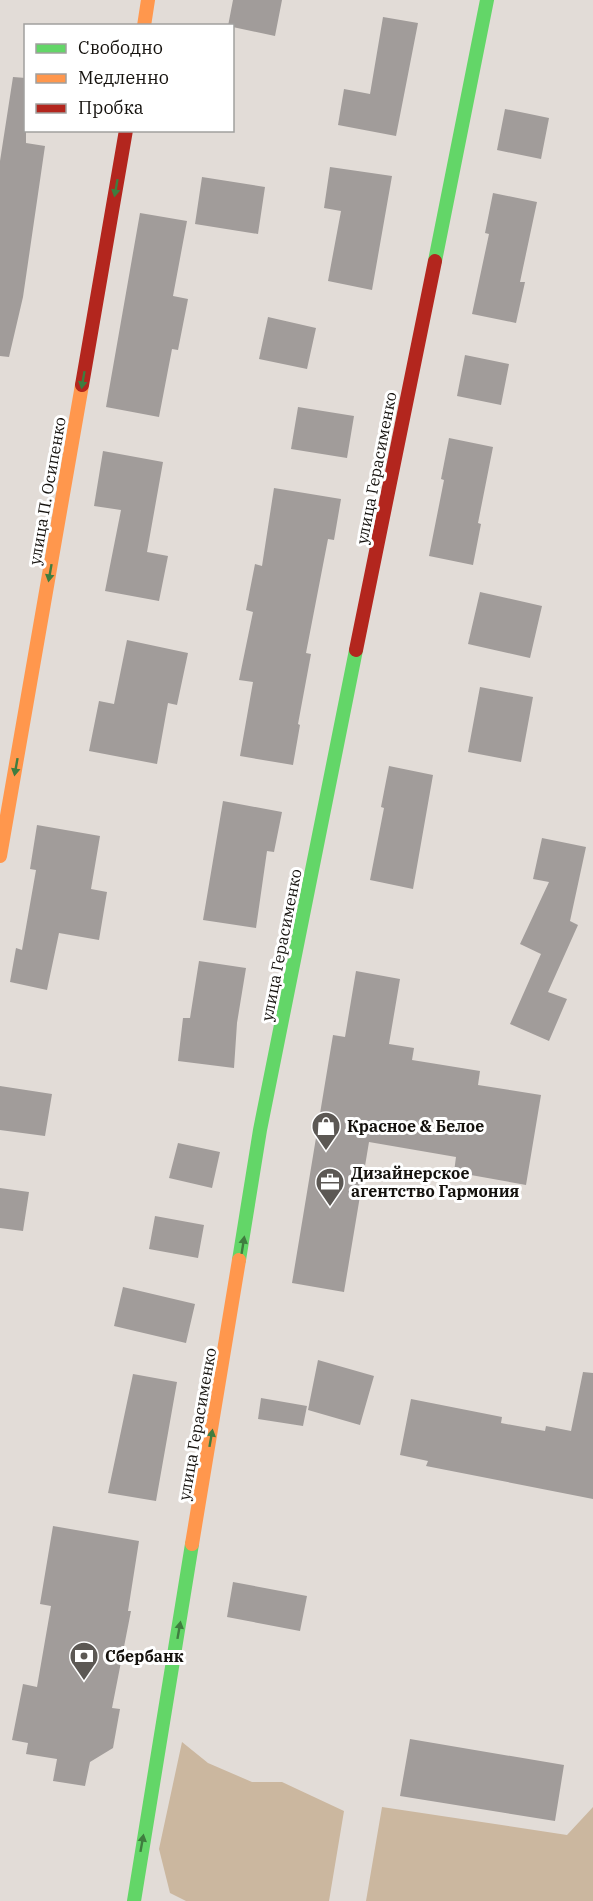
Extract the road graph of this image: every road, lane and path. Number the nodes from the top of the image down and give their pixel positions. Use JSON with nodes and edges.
{"nodes":[{"id":1,"x":148,"y":0,"type":"edge"},
{"id":2,"x":487,"y":0,"type":"edge"},
{"id":3,"x":144,"y":24,"type":"edge"},
{"id":4,"x":126,"y":132,"type":"edge"},
{"id":5,"x":0,"y":856,"type":"edge"},
{"id":6,"x":134,"y":1901,"type":"edge"}],
"edges":[{"from":1,"to":3,"type":"main road"},
{"from":6,"to":2,"type":"main road","name":"улица Герасименко","one_way":true},
{"from":4,"to":5,"type":"main road","name":"улица П. Осипенко","one_way":true}]}
